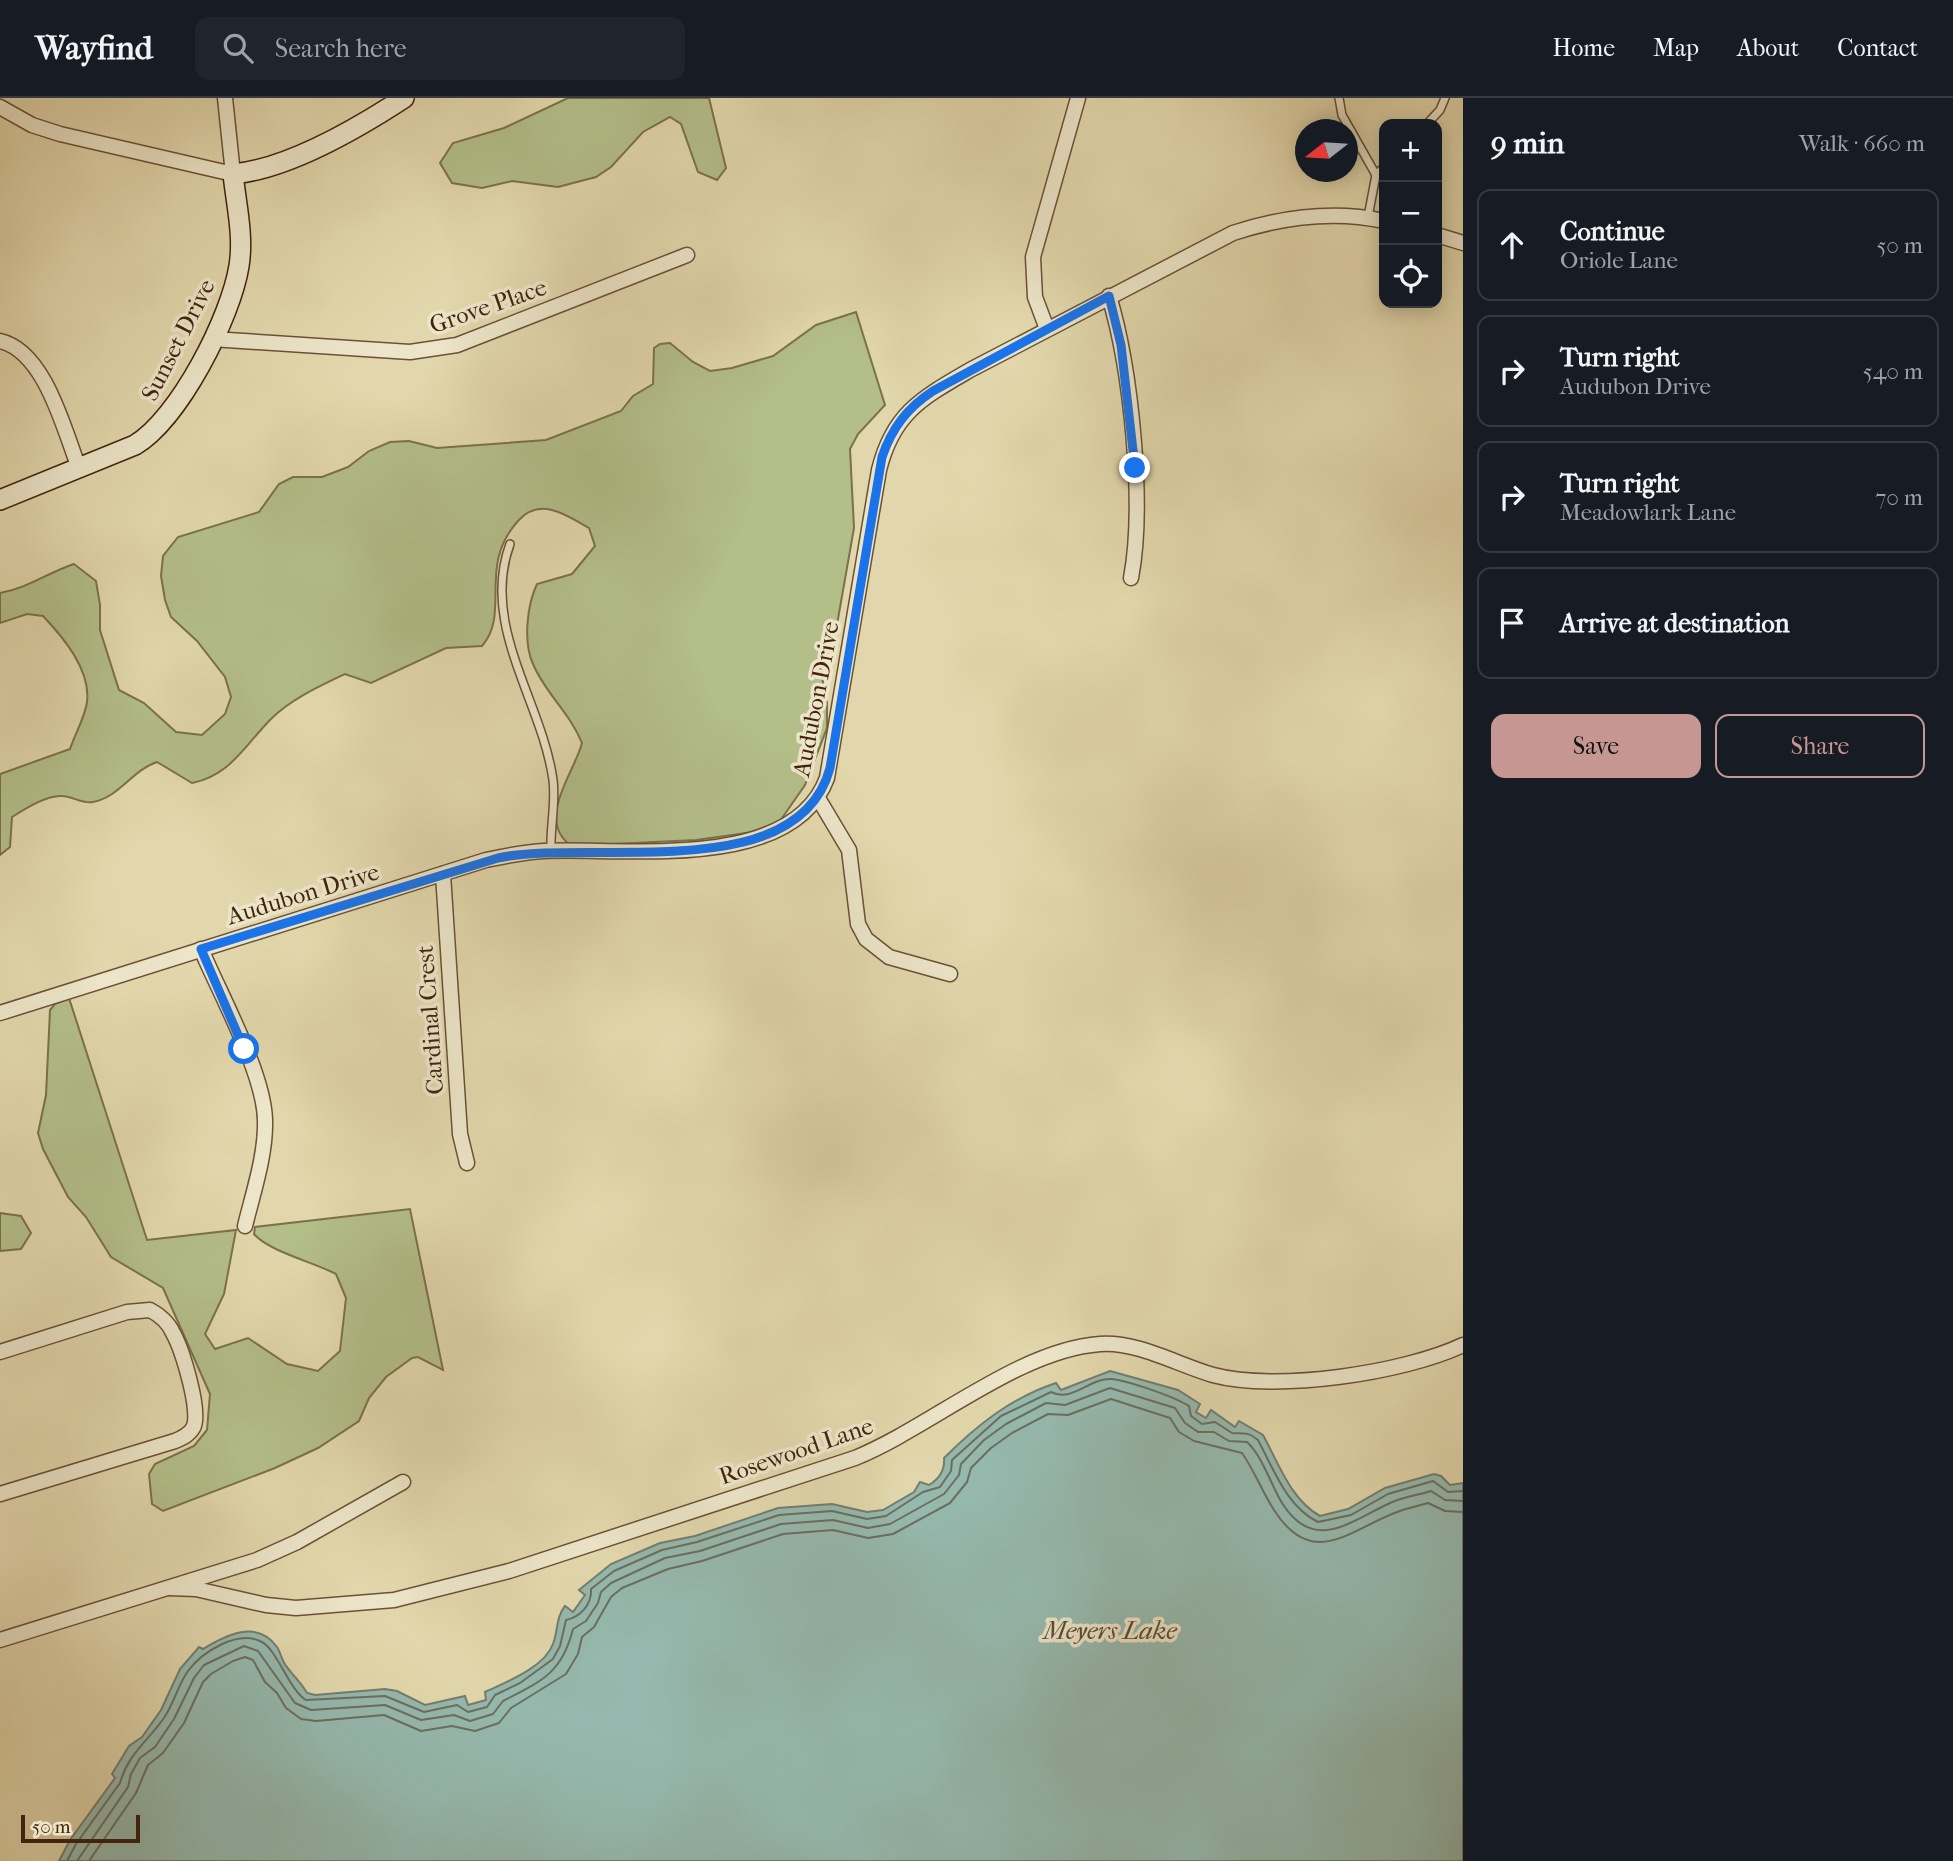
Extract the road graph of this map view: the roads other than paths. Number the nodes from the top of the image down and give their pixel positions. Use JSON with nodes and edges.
{"nodes":[{"id":1,"x":225,"y":98,"type":"edge"},
{"id":2,"x":404,"y":98,"type":"edge"},
{"id":3,"x":1078,"y":98,"type":"edge"},
{"id":4,"x":1339,"y":98,"type":"edge"},
{"id":5,"x":1445,"y":98,"type":"edge"},
{"id":6,"x":0,"y":107,"type":"edge"},
{"id":7,"x":1432,"y":119,"type":"edge"},
{"id":8,"x":1379,"y":172,"type":"edge"},
{"id":9,"x":233,"y":174,"type":"junction"},
{"id":10,"x":1376,"y":175,"type":"junction"},
{"id":11,"x":1368,"y":217,"type":"junction"},
{"id":12,"x":1379,"y":220,"type":"edge"},
{"id":13,"x":1442,"y":237,"type":"edge"},
{"id":14,"x":1463,"y":243,"type":"edge"},
{"id":15,"x":687,"y":255,"type":"dead end"},
{"id":16,"x":1109,"y":296,"type":"junction"},
{"id":17,"x":1047,"y":329,"type":"junction"},
{"id":18,"x":212,"y":339,"type":"junction"},
{"id":19,"x":0,"y":341,"type":"edge"},
{"id":20,"x":79,"y":468,"type":"junction"},
{"id":21,"x":0,"y":500,"type":"edge"},
{"id":22,"x":510,"y":544,"type":"dead end"},
{"id":23,"x":1131,"y":578,"type":"dead end"},
{"id":24,"x":818,"y":798,"type":"junction"},
{"id":25,"x":551,"y":851,"type":"junction"},
{"id":26,"x":443,"y":874,"type":"junction"},
{"id":27,"x":201,"y":949,"type":"junction"},
{"id":28,"x":950,"y":974,"type":"dead end"},
{"id":29,"x":0,"y":1013,"type":"edge"},
{"id":30,"x":467,"y":1163,"type":"dead end"},
{"id":31,"x":245,"y":1226,"type":"dead end"},
{"id":32,"x":1463,"y":1345,"type":"edge"},
{"id":33,"x":0,"y":1352,"type":"edge"},
{"id":34,"x":403,"y":1482,"type":"dead end"},
{"id":35,"x":0,"y":1494,"type":"edge"},
{"id":36,"x":169,"y":1588,"type":"junction"},
{"id":37,"x":0,"y":1640,"type":"edge"}],
"edges":[{"from":1,"to":9,"type":"street","name":"Sunset Drive"},
{"from":2,"to":9,"type":"street"},
{"from":3,"to":17,"type":"street"},
{"from":4,"to":10,"type":"lane"},
{"from":5,"to":7,"type":"lane"},
{"from":6,"to":9,"type":"street"},
{"from":8,"to":10,"type":"lane"},
{"from":9,"to":18,"type":"street","name":"Sunset Drive"},
{"from":10,"to":11,"type":"lane"},
{"from":11,"to":12,"type":"street","name":"Audubon Drive"},
{"from":11,"to":16,"type":"street","name":"Audubon Drive"},
{"from":13,"to":14,"type":"street"},
{"from":15,"to":18,"type":"street","name":"Grove Place"},
{"from":16,"to":17,"type":"street","name":"Audubon Drive"},
{"from":16,"to":23,"type":"street"},
{"from":17,"to":24,"type":"street","name":"Audubon Drive"},
{"from":18,"to":20,"type":"street","name":"Sunset Drive"},
{"from":19,"to":20,"type":"street"},
{"from":20,"to":21,"type":"street","name":"Sunset Drive"},
{"from":22,"to":25,"type":"lane"},
{"from":24,"to":25,"type":"street","name":"Audubon Drive"},
{"from":24,"to":28,"type":"street"},
{"from":25,"to":26,"type":"street","name":"Audubon Drive"},
{"from":26,"to":27,"type":"street","name":"Audubon Drive"},
{"from":26,"to":30,"type":"street","name":"Cardinal Crest"},
{"from":27,"to":29,"type":"street","name":"Audubon Drive"},
{"from":27,"to":31,"type":"street"},
{"from":32,"to":36,"type":"street","name":"Rosewood Lane"},
{"from":33,"to":35,"type":"street"},
{"from":34,"to":36,"type":"street"},
{"from":36,"to":37,"type":"street"}]}
